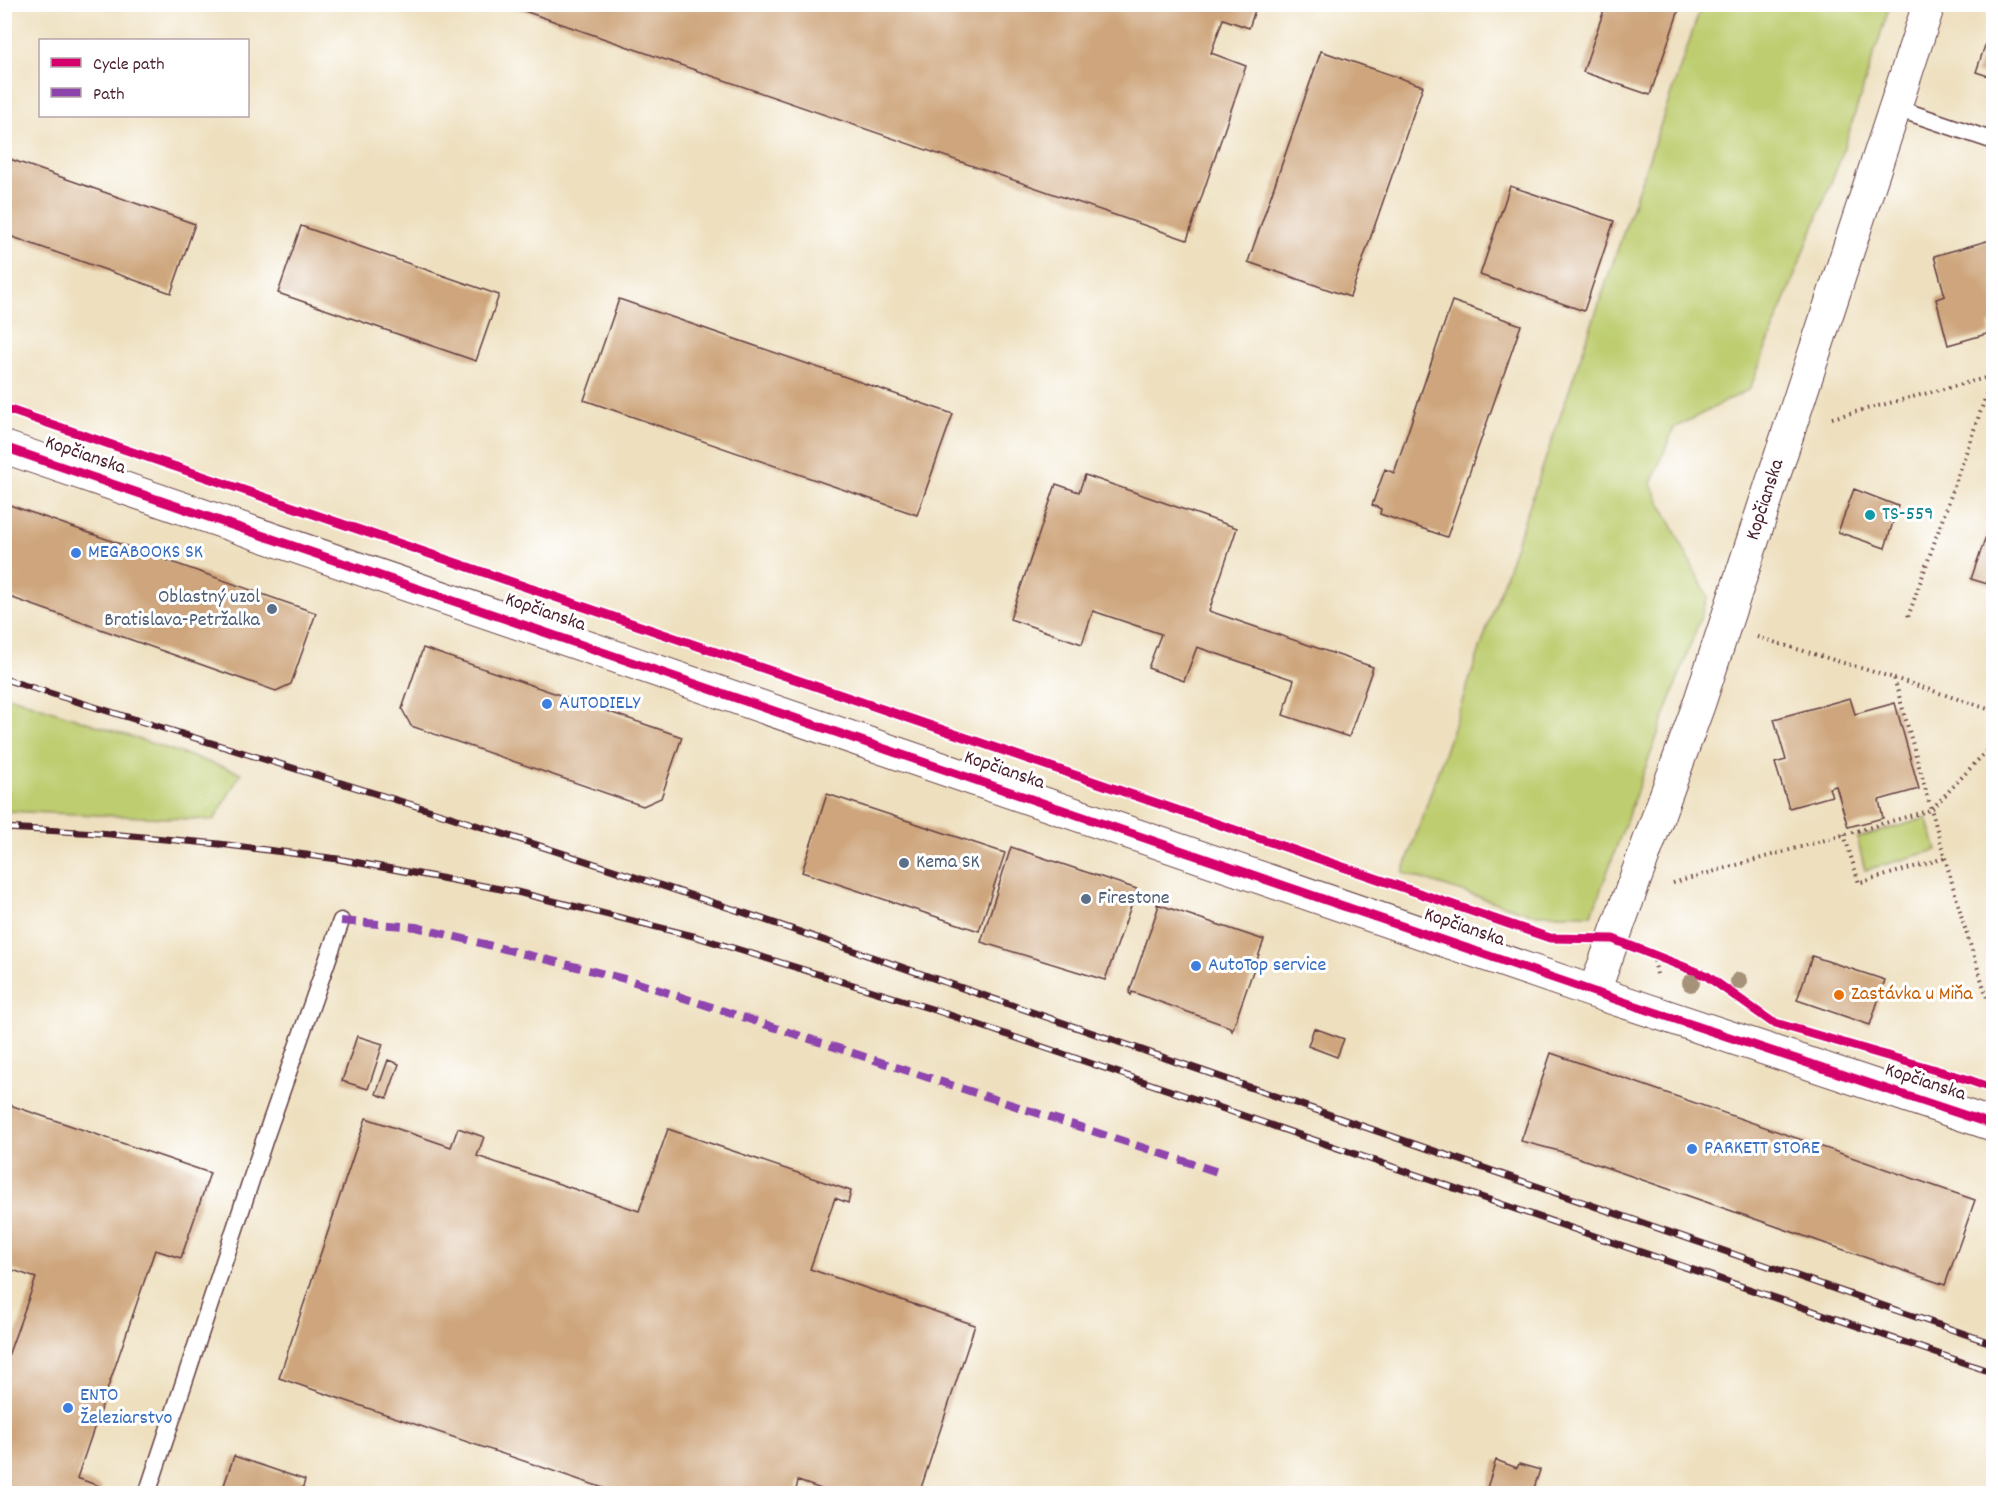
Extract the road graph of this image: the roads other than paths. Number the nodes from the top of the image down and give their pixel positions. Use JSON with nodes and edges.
{"nodes":[{"id":1,"x":1929,"y":4,"type":"edge"},
{"id":2,"x":1896,"y":108,"type":"junction"},
{"id":3,"x":1994,"y":141,"type":"edge"},
{"id":4,"x":4,"y":447,"type":"edge"},
{"id":5,"x":340,"y":921,"type":"dead end"},
{"id":6,"x":1594,"y":992,"type":"junction"},
{"id":7,"x":1994,"y":1125,"type":"edge"},
{"id":8,"x":147,"y":1494,"type":"edge"}],
"edges":[{"from":1,"to":2,"type":"street","name":"Kopčianska"},
{"from":2,"to":3,"type":"lane"},
{"from":2,"to":6,"type":"street","name":"Kopčianska"},
{"from":4,"to":6,"type":"street","name":"Kopčianska"},
{"from":5,"to":8,"type":"lane"},
{"from":6,"to":7,"type":"street","name":"Kopčianska"}]}
